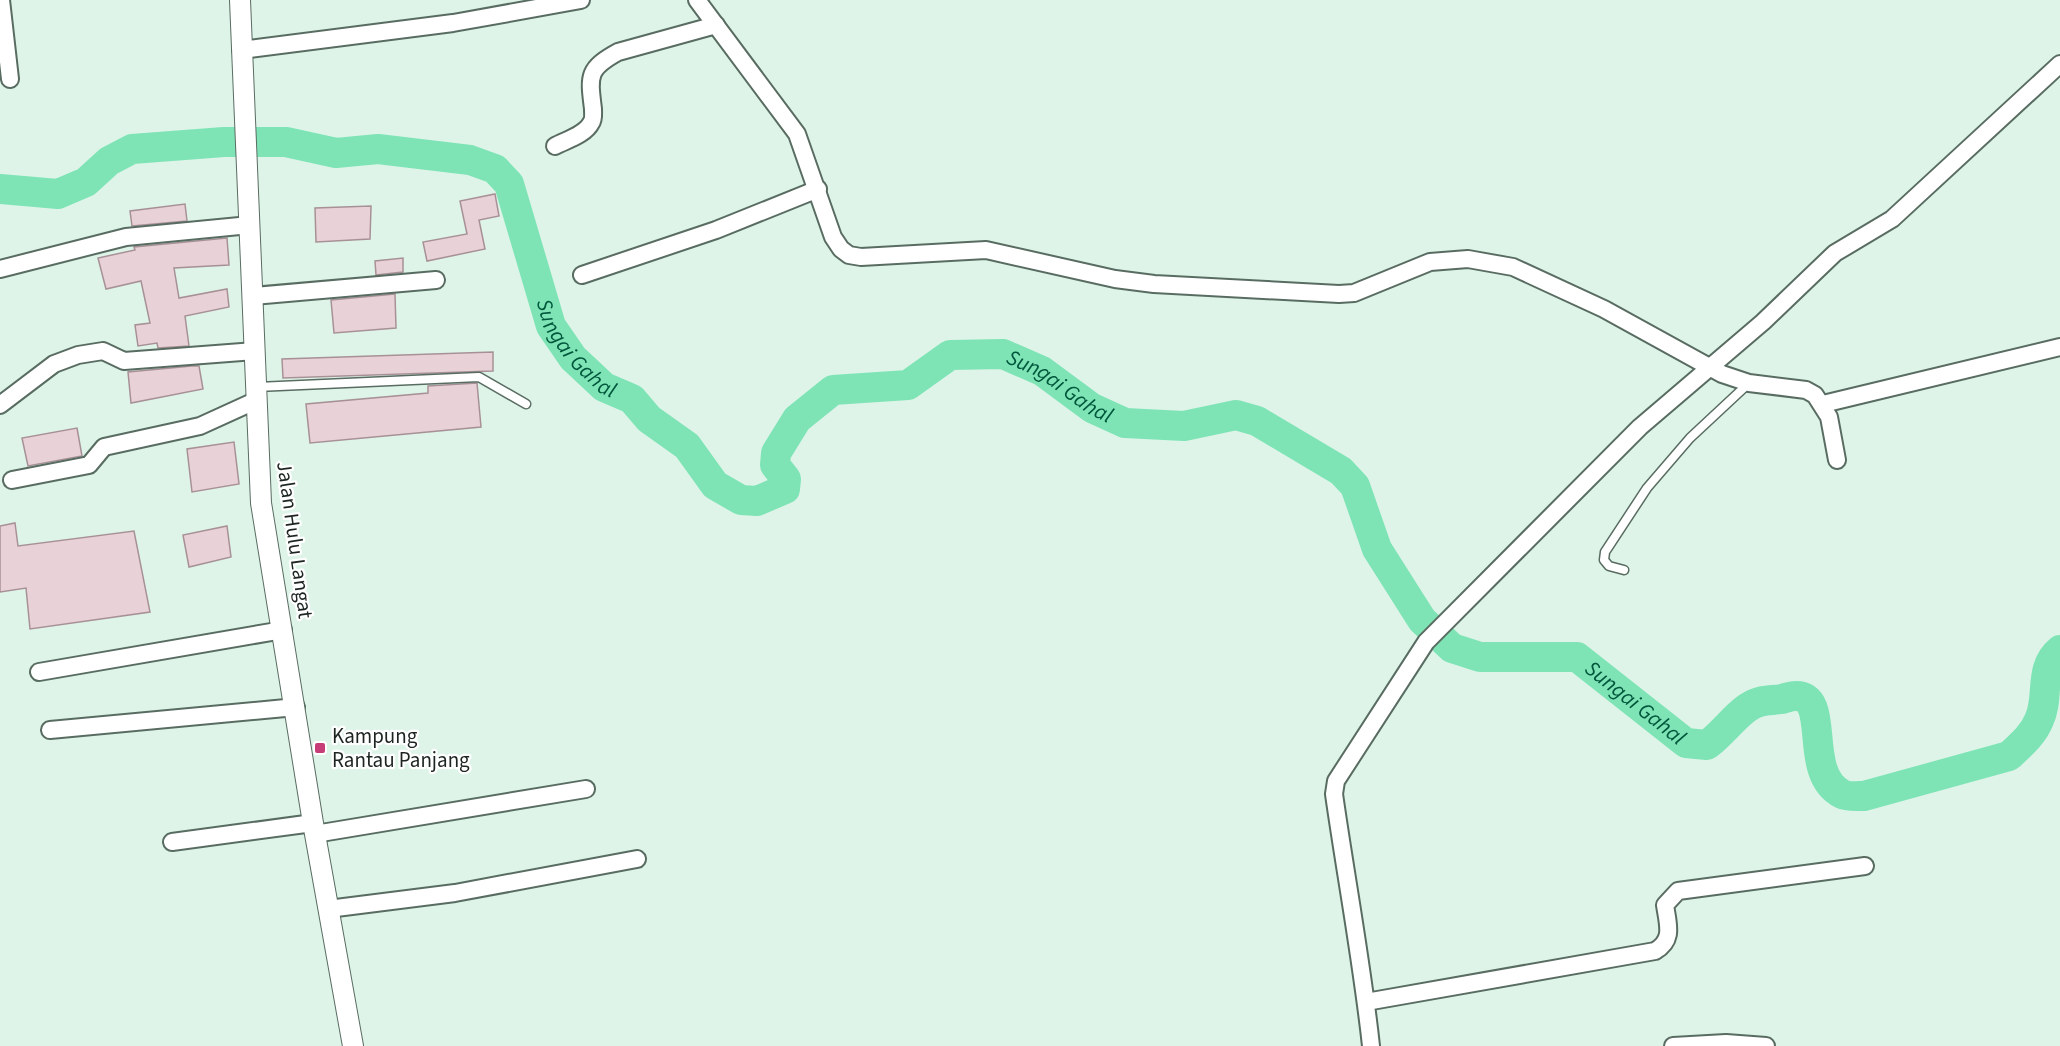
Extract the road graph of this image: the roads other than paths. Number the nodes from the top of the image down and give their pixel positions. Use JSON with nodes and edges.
{"nodes":[{"id":1,"x":1,"y":0,"type":"edge"},
{"id":2,"x":240,"y":0,"type":"edge"},
{"id":3,"x":581,"y":0,"type":"edge"},
{"id":4,"x":697,"y":0,"type":"edge"},
{"id":5,"x":716,"y":25,"type":"junction"},
{"id":6,"x":241,"y":50,"type":"junction"},
{"id":7,"x":2060,"y":64,"type":"edge"},
{"id":8,"x":10,"y":79,"type":"dead end"},
{"id":9,"x":555,"y":146,"type":"dead end"},
{"id":10,"x":818,"y":189,"type":"junction"},
{"id":11,"x":250,"y":225,"type":"junction"},
{"id":12,"x":0,"y":269,"type":"edge"},
{"id":13,"x":582,"y":275,"type":"dead end"},
{"id":14,"x":436,"y":280,"type":"dead end"},
{"id":15,"x":253,"y":296,"type":"junction"},
{"id":16,"x":2060,"y":347,"type":"edge"},
{"id":17,"x":255,"y":351,"type":"junction"},
{"id":18,"x":1709,"y":367,"type":"junction"},
{"id":19,"x":1749,"y":383,"type":"junction"},
{"id":20,"x":257,"y":394,"type":"junction"},
{"id":21,"x":526,"y":404,"type":"dead end"},
{"id":22,"x":1823,"y":404,"type":"junction"},
{"id":23,"x":0,"y":405,"type":"edge"},
{"id":24,"x":1837,"y":460,"type":"dead end"},
{"id":25,"x":12,"y":480,"type":"dead end"},
{"id":26,"x":1624,"y":570,"type":"dead end"},
{"id":27,"x":283,"y":630,"type":"junction"},
{"id":28,"x":39,"y":672,"type":"dead end"},
{"id":29,"x":296,"y":707,"type":"junction"},
{"id":30,"x":50,"y":730,"type":"dead end"},
{"id":31,"x":586,"y":789,"type":"dead end"},
{"id":32,"x":314,"y":828,"type":"junction"},
{"id":33,"x":172,"y":842,"type":"dead end"},
{"id":34,"x":637,"y":859,"type":"dead end"},
{"id":35,"x":1865,"y":866,"type":"dead end"},
{"id":36,"x":328,"y":909,"type":"junction"},
{"id":37,"x":1366,"y":1002,"type":"junction"},
{"id":38,"x":353,"y":1046,"type":"edge"},
{"id":39,"x":1371,"y":1046,"type":"edge"},
{"id":40,"x":1673,"y":1046,"type":"edge"},
{"id":41,"x":1766,"y":1046,"type":"edge"}],
"edges":[{"from":1,"to":8,"type":"street"},
{"from":2,"to":6,"type":"street","name":"Jalan Hulu Langat"},
{"from":3,"to":6,"type":"street"},
{"from":4,"to":5,"type":"street"},
{"from":5,"to":9,"type":"street"},
{"from":5,"to":10,"type":"street"},
{"from":6,"to":11,"type":"street","name":"Jalan Hulu Langat"},
{"from":7,"to":18,"type":"street"},
{"from":10,"to":13,"type":"street"},
{"from":10,"to":18,"type":"street"},
{"from":11,"to":12,"type":"street"},
{"from":11,"to":15,"type":"street","name":"Jalan Hulu Langat"},
{"from":14,"to":15,"type":"street"},
{"from":15,"to":17,"type":"street","name":"Jalan Hulu Langat"},
{"from":16,"to":22,"type":"street"},
{"from":17,"to":20,"type":"street","name":"Jalan Hulu Langat"},
{"from":17,"to":23,"type":"street"},
{"from":18,"to":19,"type":"street"},
{"from":18,"to":37,"type":"street"},
{"from":19,"to":22,"type":"street"},
{"from":19,"to":26,"type":"lane"},
{"from":20,"to":21,"type":"lane"},
{"from":20,"to":25,"type":"street"},
{"from":20,"to":27,"type":"street","name":"Jalan Hulu Langat"},
{"from":22,"to":24,"type":"street"},
{"from":27,"to":28,"type":"street"},
{"from":27,"to":29,"type":"street","name":"Jalan Hulu Langat"},
{"from":29,"to":30,"type":"street"},
{"from":29,"to":32,"type":"street","name":"Jalan Hulu Langat"},
{"from":31,"to":32,"type":"street"},
{"from":32,"to":33,"type":"street"},
{"from":32,"to":36,"type":"street","name":"Jalan Hulu Langat"},
{"from":34,"to":36,"type":"street"},
{"from":35,"to":37,"type":"street"},
{"from":36,"to":38,"type":"street","name":"Jalan Hulu Langat"},
{"from":37,"to":39,"type":"street"},
{"from":40,"to":41,"type":"street"}]}
